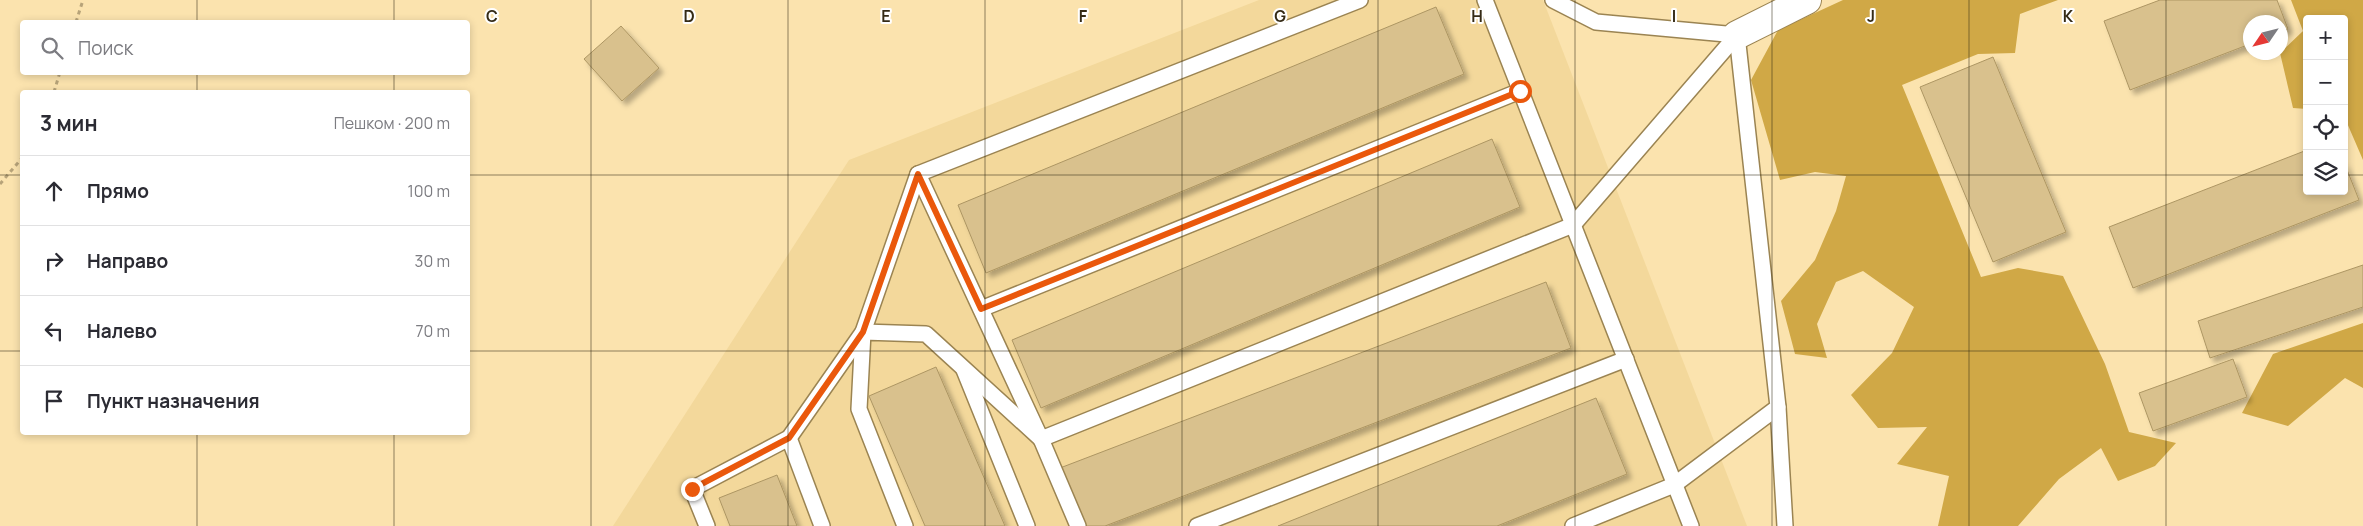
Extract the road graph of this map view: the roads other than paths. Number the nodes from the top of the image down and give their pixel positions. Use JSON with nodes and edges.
{"nodes":[{"id":1,"x":1360,"y":0,"type":"edge"},
{"id":2,"x":1485,"y":0,"type":"edge"},
{"id":3,"x":1553,"y":0,"type":"edge"},
{"id":4,"x":1807,"y":0,"type":"edge"},
{"id":5,"x":1737,"y":34,"type":"junction"},
{"id":6,"x":1520,"y":91,"type":"junction"},
{"id":7,"x":918,"y":174,"type":"junction"},
{"id":8,"x":1573,"y":224,"type":"junction"},
{"id":9,"x":981,"y":309,"type":"junction"},
{"id":10,"x":863,"y":332,"type":"junction"},
{"id":11,"x":1626,"y":358,"type":"junction"},
{"id":12,"x":962,"y":367,"type":"junction"},
{"id":13,"x":1778,"y":407,"type":"junction"},
{"id":14,"x":789,"y":438,"type":"junction"},
{"id":15,"x":1041,"y":439,"type":"junction"},
{"id":16,"x":1674,"y":484,"type":"junction"},
{"id":17,"x":707,"y":526,"type":"edge"},
{"id":18,"x":822,"y":526,"type":"edge"},
{"id":19,"x":904,"y":526,"type":"edge"},
{"id":20,"x":1027,"y":526,"type":"edge"},
{"id":21,"x":1078,"y":526,"type":"edge"},
{"id":22,"x":1197,"y":526,"type":"edge"},
{"id":23,"x":1573,"y":526,"type":"edge"},
{"id":24,"x":1691,"y":526,"type":"edge"},
{"id":25,"x":1785,"y":526,"type":"edge"}],
"edges":[{"from":1,"to":7,"type":"lane"},
{"from":2,"to":6,"type":"lane"},
{"from":3,"to":5,"type":"lane"},
{"from":4,"to":5,"type":"street"},
{"from":5,"to":8,"type":"lane"},
{"from":5,"to":13,"type":"lane"},
{"from":6,"to":8,"type":"lane"},
{"from":6,"to":9,"type":"lane"},
{"from":7,"to":9,"type":"lane"},
{"from":7,"to":10,"type":"lane"},
{"from":8,"to":11,"type":"lane"},
{"from":8,"to":15,"type":"lane"},
{"from":9,"to":15,"type":"lane"},
{"from":10,"to":12,"type":"lane"},
{"from":10,"to":14,"type":"lane"},
{"from":10,"to":19,"type":"lane"},
{"from":11,"to":16,"type":"lane"},
{"from":11,"to":22,"type":"lane"},
{"from":12,"to":15,"type":"lane"},
{"from":12,"to":20,"type":"lane"},
{"from":13,"to":16,"type":"lane"},
{"from":13,"to":25,"type":"lane"},
{"from":14,"to":17,"type":"lane"},
{"from":14,"to":18,"type":"lane"},
{"from":15,"to":21,"type":"lane"},
{"from":16,"to":23,"type":"lane"},
{"from":16,"to":24,"type":"lane"}]}
